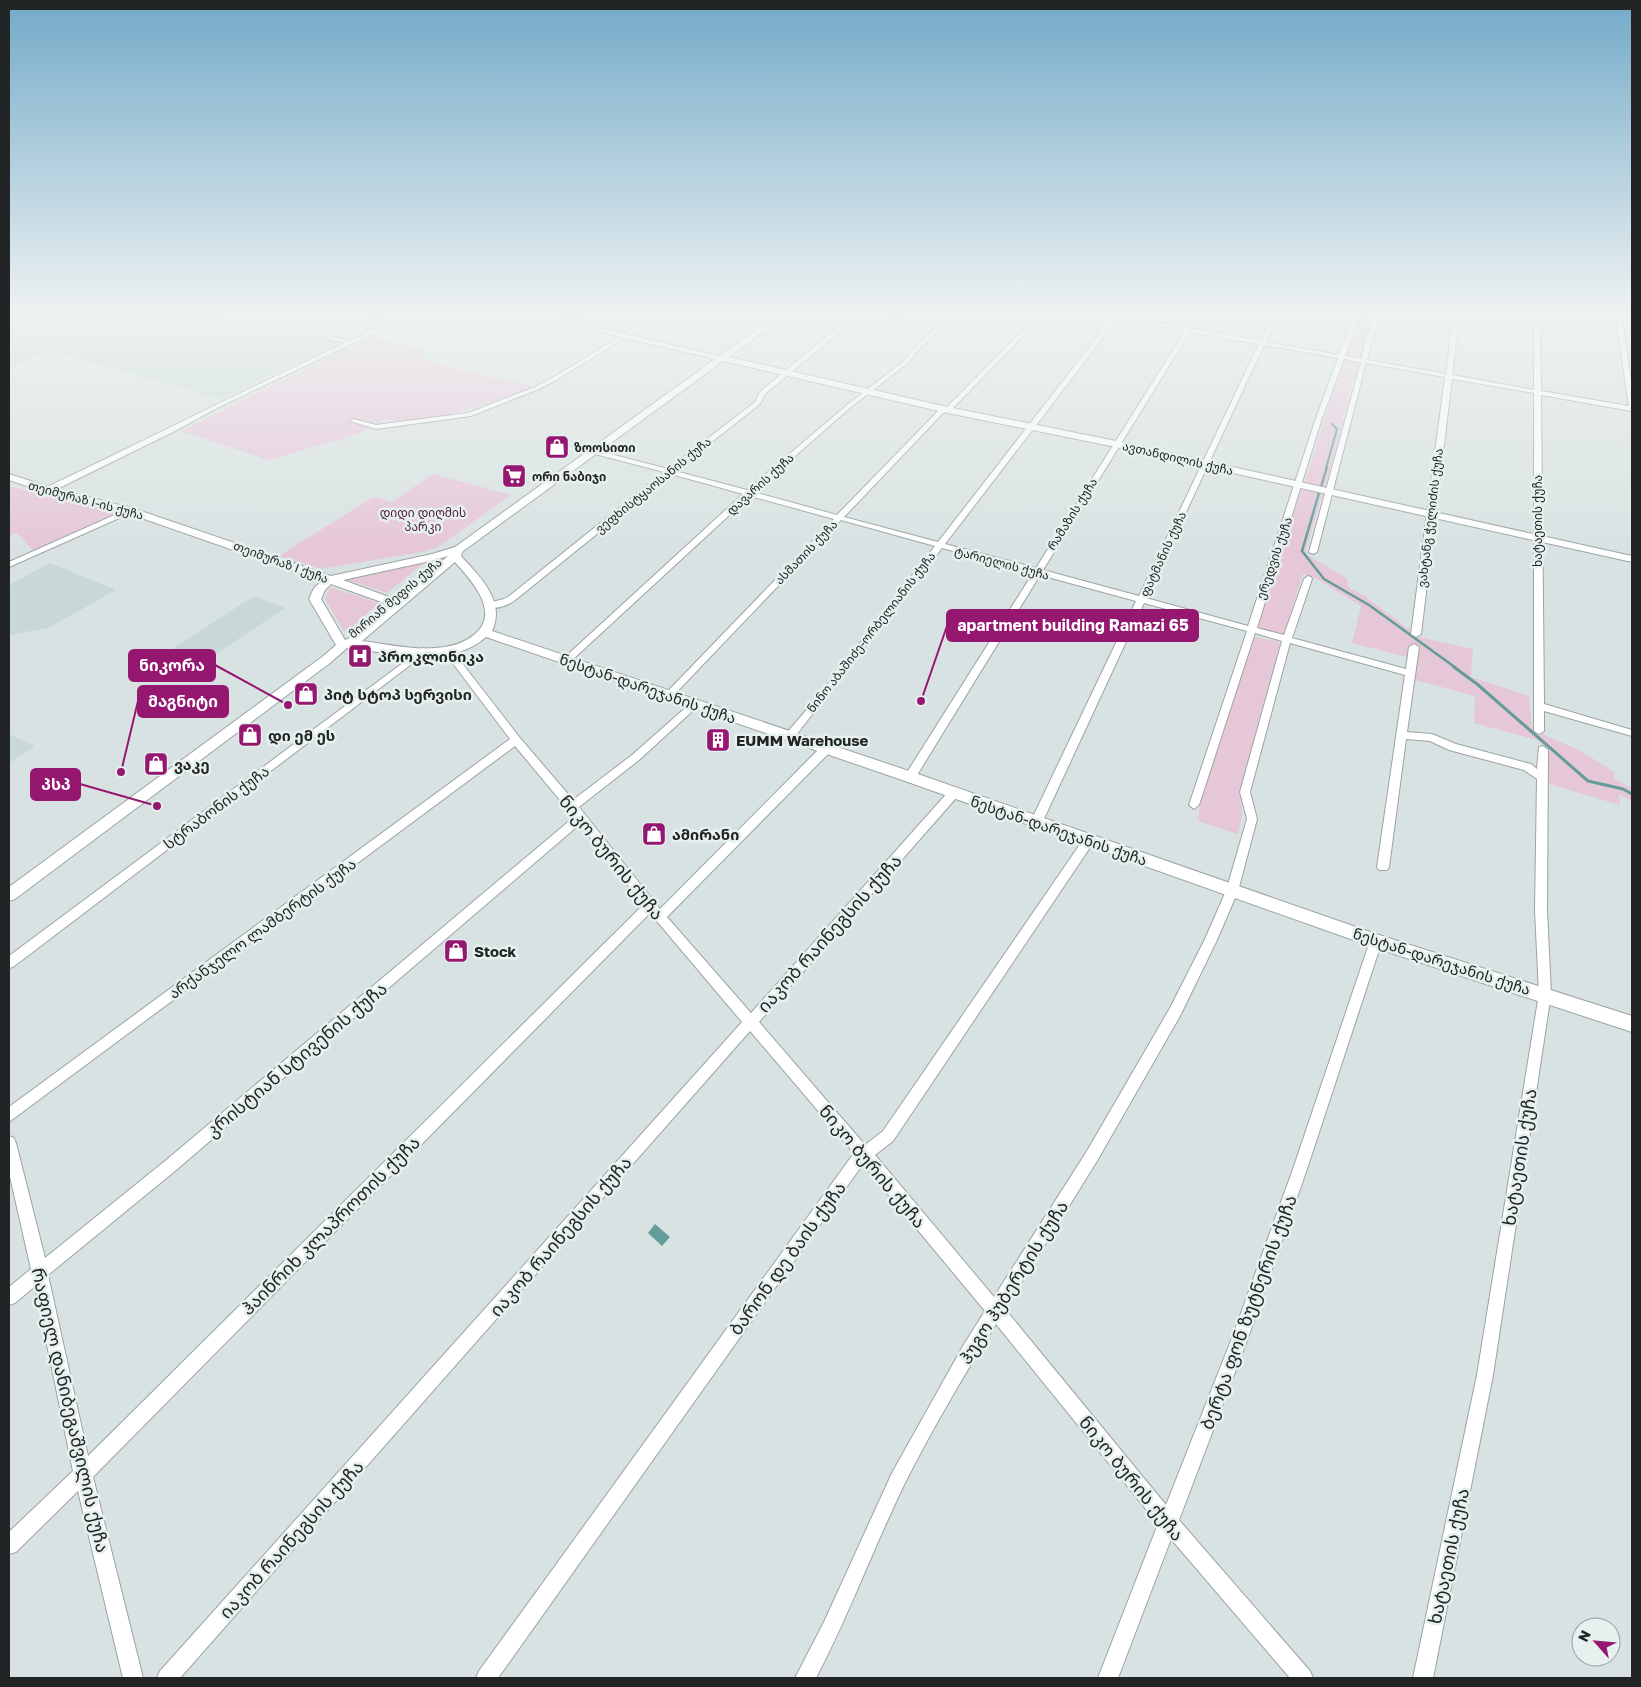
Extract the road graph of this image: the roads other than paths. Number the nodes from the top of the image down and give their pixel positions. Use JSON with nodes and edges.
{"nodes":[{"id":1,"x":248,"y":391,"type":"edge"},
{"id":2,"x":530,"y":391,"type":"edge"},
{"id":3,"x":678,"y":391,"type":"edge"},
{"id":4,"x":764,"y":391,"type":"edge"},
{"id":5,"x":867,"y":391,"type":"joint"},
{"id":6,"x":964,"y":391,"type":"edge"},
{"id":7,"x":1058,"y":391,"type":"edge"},
{"id":8,"x":1150,"y":391,"type":"edge"},
{"id":9,"x":1240,"y":391,"type":"edge"},
{"id":10,"x":1329,"y":391,"type":"edge"},
{"id":11,"x":1357,"y":391,"type":"edge"},
{"id":12,"x":1447,"y":391,"type":"edge"},
{"id":13,"x":1536,"y":391,"type":"joint"},
{"id":14,"x":1629,"y":391,"type":"edge"},
{"id":15,"x":1632,"y":408,"type":"edge"},
{"id":16,"x":946,"y":409,"type":"junction"},
{"id":17,"x":354,"y":421,"type":"dead end"},
{"id":18,"x":1030,"y":426,"type":"junction"},
{"id":19,"x":1116,"y":444,"type":"junction"},
{"id":20,"x":594,"y":451,"type":"junction"},
{"id":21,"x":1206,"y":464,"type":"junction"},
{"id":22,"x":670,"y":472,"type":"junction"},
{"id":23,"x":9,"y":477,"type":"edge"},
{"id":24,"x":1299,"y":485,"type":"junction"},
{"id":25,"x":48,"y":490,"type":"junction"},
{"id":26,"x":1328,"y":492,"type":"junction"},
{"id":27,"x":750,"y":494,"type":"junction"},
{"id":28,"x":131,"y":510,"type":"junction"},
{"id":29,"x":1430,"y":514,"type":"junction"},
{"id":30,"x":839,"y":518,"type":"junction"},
{"id":31,"x":164,"y":522,"type":"joint"},
{"id":32,"x":1537,"y":538,"type":"junction"},
{"id":33,"x":938,"y":546,"type":"junction"},
{"id":34,"x":1313,"y":552,"type":"dead end"},
{"id":35,"x":454,"y":553,"type":"junction"},
{"id":36,"x":1632,"y":559,"type":"edge"},
{"id":37,"x":9,"y":565,"type":"edge"},
{"id":38,"x":1036,"y":571,"type":"junction"},
{"id":39,"x":1308,"y":579,"type":"dead end"},
{"id":40,"x":329,"y":580,"type":"junction"},
{"id":41,"x":1141,"y":601,"type":"junction"},
{"id":42,"x":394,"y":602,"type":"junction"},
{"id":43,"x":490,"y":605,"type":"junction"},
{"id":44,"x":1250,"y":629,"type":"junction"},
{"id":45,"x":486,"y":634,"type":"junction"},
{"id":46,"x":1416,"y":634,"type":"dead end"},
{"id":47,"x":1287,"y":640,"type":"junction"},
{"id":48,"x":343,"y":645,"type":"junction"},
{"id":49,"x":1414,"y":647,"type":"dead end"},
{"id":50,"x":424,"y":651,"type":"junction"},
{"id":51,"x":448,"y":651,"type":"junction"},
{"id":52,"x":567,"y":660,"type":"junction"},
{"id":53,"x":1411,"y":673,"type":"junction"},
{"id":54,"x":669,"y":695,"type":"junction"},
{"id":55,"x":695,"y":704,"type":"junction"},
{"id":56,"x":1538,"y":706,"type":"junction"},
{"id":57,"x":1539,"y":731,"type":"dead end"},
{"id":58,"x":1632,"y":733,"type":"edge"},
{"id":59,"x":1402,"y":735,"type":"junction"},
{"id":60,"x":789,"y":737,"type":"junction"},
{"id":61,"x":516,"y":740,"type":"junction"},
{"id":62,"x":826,"y":749,"type":"junction"},
{"id":63,"x":1543,"y":750,"type":"dead end"},
{"id":64,"x":1542,"y":777,"type":"junction"},
{"id":65,"x":910,"y":778,"type":"junction"},
{"id":66,"x":953,"y":794,"type":"junction"},
{"id":67,"x":1194,"y":805,"type":"dead end"},
{"id":68,"x":572,"y":806,"type":"junction"},
{"id":69,"x":581,"y":817,"type":"junction"},
{"id":70,"x":1036,"y":823,"type":"junction"},
{"id":71,"x":1089,"y":840,"type":"junction"},
{"id":72,"x":1384,"y":867,"type":"dead end"},
{"id":73,"x":1232,"y":891,"type":"junction"},
{"id":74,"x":9,"y":895,"type":"edge"},
{"id":75,"x":656,"y":911,"type":"junction"},
{"id":76,"x":1376,"y":941,"type":"junction"},
{"id":77,"x":9,"y":963,"type":"edge"},
{"id":78,"x":1545,"y":994,"type":"junction"},
{"id":79,"x":750,"y":1022,"type":"junction"},
{"id":80,"x":1632,"y":1024,"type":"edge"},
{"id":81,"x":9,"y":1115,"type":"edge"},
{"id":82,"x":9,"y":1143,"type":"edge"},
{"id":83,"x":865,"y":1155,"type":"junction"},
{"id":84,"x":40,"y":1272,"type":"junction"},
{"id":85,"x":9,"y":1297,"type":"edge"},
{"id":86,"x":995,"y":1310,"type":"junction"},
{"id":87,"x":83,"y":1474,"type":"junction"},
{"id":88,"x":1169,"y":1523,"type":"junction"},
{"id":89,"x":9,"y":1545,"type":"edge"},
{"id":90,"x":133,"y":1678,"type":"edge"},
{"id":91,"x":167,"y":1678,"type":"edge"},
{"id":92,"x":486,"y":1678,"type":"edge"},
{"id":93,"x":805,"y":1678,"type":"edge"},
{"id":94,"x":1108,"y":1678,"type":"edge"},
{"id":95,"x":1303,"y":1678,"type":"edge"},
{"id":96,"x":1423,"y":1678,"type":"edge"}],
"edges":[{"from":1,"to":25,"type":"street"},
{"from":2,"to":17,"type":"street"},
{"from":3,"to":20,"type":"street","name":"მირიან მეფის ქუჩა"},
{"from":4,"to":22,"type":"street","name":"ვეფხისტყაოსანის ქუჩა"},
{"from":5,"to":16,"type":"street","name":"ავთანდილის ქუჩა"},
{"from":5,"to":27,"type":"street","name":"დავარის ქუჩა"},
{"from":6,"to":16,"type":"street","name":"ასმათის ქუჩა"},
{"from":7,"to":18,"type":"street","name":"ნინო აბაშიძე-ორბელიანის ქუჩა"},
{"from":8,"to":19,"type":"street","name":"რამაზის ქუჩა"},
{"from":9,"to":21,"type":"street","name":"ფატმანის ქუჩა"},
{"from":10,"to":24,"type":"street","name":"ერედვის ქუჩა"},
{"from":11,"to":26,"type":"street"},
{"from":12,"to":29,"type":"street","name":"ვახტანგ ჭელიძის ქუჩა"},
{"from":13,"to":15,"type":"street"},
{"from":13,"to":32,"type":"street","name":"ხატაეთის ქუჩა"},
{"from":14,"to":15,"type":"street"},
{"from":16,"to":18,"type":"street","name":"ავთანდილის ქუჩა"},
{"from":16,"to":30,"type":"street","name":"ასმათის ქუჩა"},
{"from":18,"to":19,"type":"street","name":"ავთანდილის ქუჩა"},
{"from":18,"to":33,"type":"street","name":"ნინო აბაშიძე-ორბელიანის ქუჩა"},
{"from":19,"to":21,"type":"street","name":"ავთანდილის ქუჩა"},
{"from":19,"to":38,"type":"street","name":"რამაზის ქუჩა"},
{"from":20,"to":22,"type":"street","name":"ტარიელის ქუჩა"},
{"from":20,"to":35,"type":"street","name":"მირიან მეფის ქუჩა"},
{"from":21,"to":24,"type":"street","name":"ავთანდილის ქუჩა"},
{"from":21,"to":41,"type":"street","name":"ფატმანის ქუჩა"},
{"from":22,"to":27,"type":"street","name":"ტარიელის ქუჩა"},
{"from":22,"to":43,"type":"street","name":"ვეფხისტყაოსანის ქუჩა"},
{"from":23,"to":25,"type":"street","name":"თეიმურაზ I-ის ქუჩა"},
{"from":24,"to":26,"type":"street","name":"ავთანდილის ქუჩა"},
{"from":24,"to":44,"type":"street","name":"ერედვის ქუჩა"},
{"from":25,"to":28,"type":"street","name":"თეიმურაზ I-ის ქუჩა"},
{"from":26,"to":29,"type":"street","name":"ავთანდილის ქუჩა"},
{"from":26,"to":34,"type":"street"},
{"from":27,"to":30,"type":"street","name":"ტარიელის ქუჩა"},
{"from":27,"to":52,"type":"street","name":"დავარის ქუჩა"},
{"from":28,"to":31,"type":"street","name":"თეიმურაზ I-ის ქუჩა"},
{"from":28,"to":37,"type":"street"},
{"from":29,"to":32,"type":"street","name":"ავთანდილის ქუჩა"},
{"from":29,"to":46,"type":"street","name":"ვახტანგ ჭელიძის ქუჩა"},
{"from":30,"to":33,"type":"street","name":"ტარიელის ქუჩა"},
{"from":30,"to":54,"type":"street","name":"ასმათის ქუჩა"},
{"from":31,"to":40,"type":"street","name":"თეიმურაზ I ქუჩა"},
{"from":32,"to":36,"type":"street","name":"ავთანდილის ქუჩა"},
{"from":32,"to":56,"type":"street","name":"ხატაეთის ქუჩა"},
{"from":33,"to":38,"type":"street","name":"ტარიელის ქუჩა"},
{"from":33,"to":60,"type":"street","name":"ნინო აბაშიძე-ორბელიანის ქუჩა"},
{"from":35,"to":40,"type":"street","name":"მირიან მეფის ქუჩა"},
{"from":35,"to":42,"type":"street","name":"მირიან მეფის ქუჩა"},
{"from":35,"to":43,"type":"street","name":"მირიან მეფის ქუჩა"},
{"from":38,"to":41,"type":"street","name":"ტარიელის ქუჩა"},
{"from":38,"to":65,"type":"street","name":"რამაზის ქუჩა"},
{"from":39,"to":47,"type":"street"},
{"from":40,"to":42,"type":"street","name":"თეიმურაზ I ქუჩა"},
{"from":40,"to":48,"type":"street","name":"მირიან მეფის ქუჩა"},
{"from":41,"to":44,"type":"street","name":"ტარიელის ქუჩა"},
{"from":41,"to":70,"type":"street","name":"ფატმანის ქუჩა"},
{"from":42,"to":48,"type":"street","name":"მირიან მეფის ქუჩა"},
{"from":43,"to":45,"type":"street","name":"მირიან მეფის ქუჩა"},
{"from":44,"to":47,"type":"street","name":"ტარიელის ქუჩა"},
{"from":44,"to":67,"type":"street","name":"ერედვის ქუჩა"},
{"from":45,"to":51,"type":"street","name":"მირიან მეფის ქუჩა"},
{"from":45,"to":52,"type":"street","name":"ნესტან-დარეჯანის ქუჩა"},
{"from":47,"to":53,"type":"street","name":"ტარიელის ქუჩა"},
{"from":47,"to":73,"type":"street"},
{"from":48,"to":50,"type":"street","name":"მირიან მეფის ქუჩა"},
{"from":48,"to":74,"type":"street","name":"მირიან მეფის ქუჩა"},
{"from":49,"to":53,"type":"street"},
{"from":50,"to":51,"type":"street","name":"მირიან მეფის ქუჩა"},
{"from":50,"to":77,"type":"street","name":"სტრაბონის ქუჩა"},
{"from":51,"to":61,"type":"street","name":"ნიკო ბურის ქუჩა"},
{"from":52,"to":54,"type":"street","name":"ნესტან-დარეჯანის ქუჩა"},
{"from":53,"to":59,"type":"street"},
{"from":54,"to":55,"type":"street","name":"ნესტან-დარეჯანის ქუჩა"},
{"from":55,"to":60,"type":"street","name":"ნესტან-დარეჯანის ქუჩა"},
{"from":55,"to":68,"type":"street"},
{"from":56,"to":57,"type":"street","name":"ხატაეთის ქუჩა"},
{"from":56,"to":58,"type":"street"},
{"from":59,"to":64,"type":"street"},
{"from":59,"to":72,"type":"street"},
{"from":60,"to":62,"type":"street","name":"ნესტან-დარეჯანის ქუჩა"},
{"from":61,"to":68,"type":"street","name":"ნიკო ბურის ქუჩა"},
{"from":61,"to":81,"type":"street","name":"არქანჯელო ლამბერტის ქუჩა"},
{"from":62,"to":65,"type":"street","name":"ნესტან-დარეჯანის ქუჩა"},
{"from":62,"to":75,"type":"street","name":"ჰაინრიხ კლაპროთის ქუჩა"},
{"from":63,"to":64,"type":"street","name":"ხატაეთის ქუჩა"},
{"from":64,"to":78,"type":"street","name":"ხატაეთის ქუჩა"},
{"from":65,"to":66,"type":"street","name":"ნესტან-დარეჯანის ქუჩა"},
{"from":66,"to":70,"type":"street","name":"ნესტან-დარეჯანის ქუჩა"},
{"from":66,"to":79,"type":"street","name":"იაკობ რაინეგსის ქუჩა"},
{"from":68,"to":69,"type":"street","name":"ნიკო ბურის ქუჩა"},
{"from":69,"to":75,"type":"street","name":"ნიკო ბურის ქუჩა"},
{"from":69,"to":84,"type":"street","name":"კრისტიან სტივენის ქუჩა"},
{"from":70,"to":71,"type":"street","name":"ნესტან-დარეჯანის ქუჩა"},
{"from":71,"to":73,"type":"street","name":"ნესტან-დარეჯანის ქუჩა"},
{"from":71,"to":83,"type":"street","name":"ბარონ დე ბაის ქუჩა"},
{"from":73,"to":76,"type":"street","name":"ნესტან-დარეჯანის ქუჩა"},
{"from":73,"to":86,"type":"street","name":"ჰუგო ჰუბერტის ქუჩა"},
{"from":75,"to":79,"type":"street","name":"ნიკო ბურის ქუჩა"},
{"from":75,"to":87,"type":"street","name":"ჰაინრიხ კლაპროთის ქუჩა"},
{"from":76,"to":78,"type":"street","name":"ნესტან-დარეჯანის ქუჩა"},
{"from":76,"to":88,"type":"street","name":"ბერტა ფონ ზუტნერის ქუჩა"},
{"from":78,"to":80,"type":"street","name":"ნესტან-დარეჯანის ქუჩა"},
{"from":78,"to":96,"type":"street","name":"ხატაეთის ქუჩა"},
{"from":79,"to":83,"type":"street","name":"ნიკო ბურის ქუჩა"},
{"from":79,"to":91,"type":"street","name":"იაკობ რაინეგსის ქუჩა"},
{"from":82,"to":84,"type":"street","name":"რაფიელ დანიბეგაშვილის ქუჩა"},
{"from":83,"to":86,"type":"street","name":"ნიკო ბურის ქუჩა"},
{"from":83,"to":92,"type":"street","name":"ბარონ დე ბაის ქუჩა"},
{"from":84,"to":85,"type":"street","name":"კრისტიან სტივენის ქუჩა"},
{"from":84,"to":87,"type":"street","name":"რაფიელ დანიბეგაშვილის ქუჩა"},
{"from":86,"to":88,"type":"street","name":"ნიკო ბურის ქუჩა"},
{"from":86,"to":93,"type":"street","name":"ჰუგო ჰუბერტის ქუჩა"},
{"from":87,"to":89,"type":"street","name":"ჰაინრიხ კლაპროთის ქუჩა"},
{"from":87,"to":90,"type":"street","name":"რაფიელ დანიბეგაშვილის ქუჩა"},
{"from":88,"to":94,"type":"street","name":"ბერტა ფონ ზუტნერის ქუჩა"},
{"from":88,"to":95,"type":"street","name":"ნიკო ბურის ქუჩა"}]}
